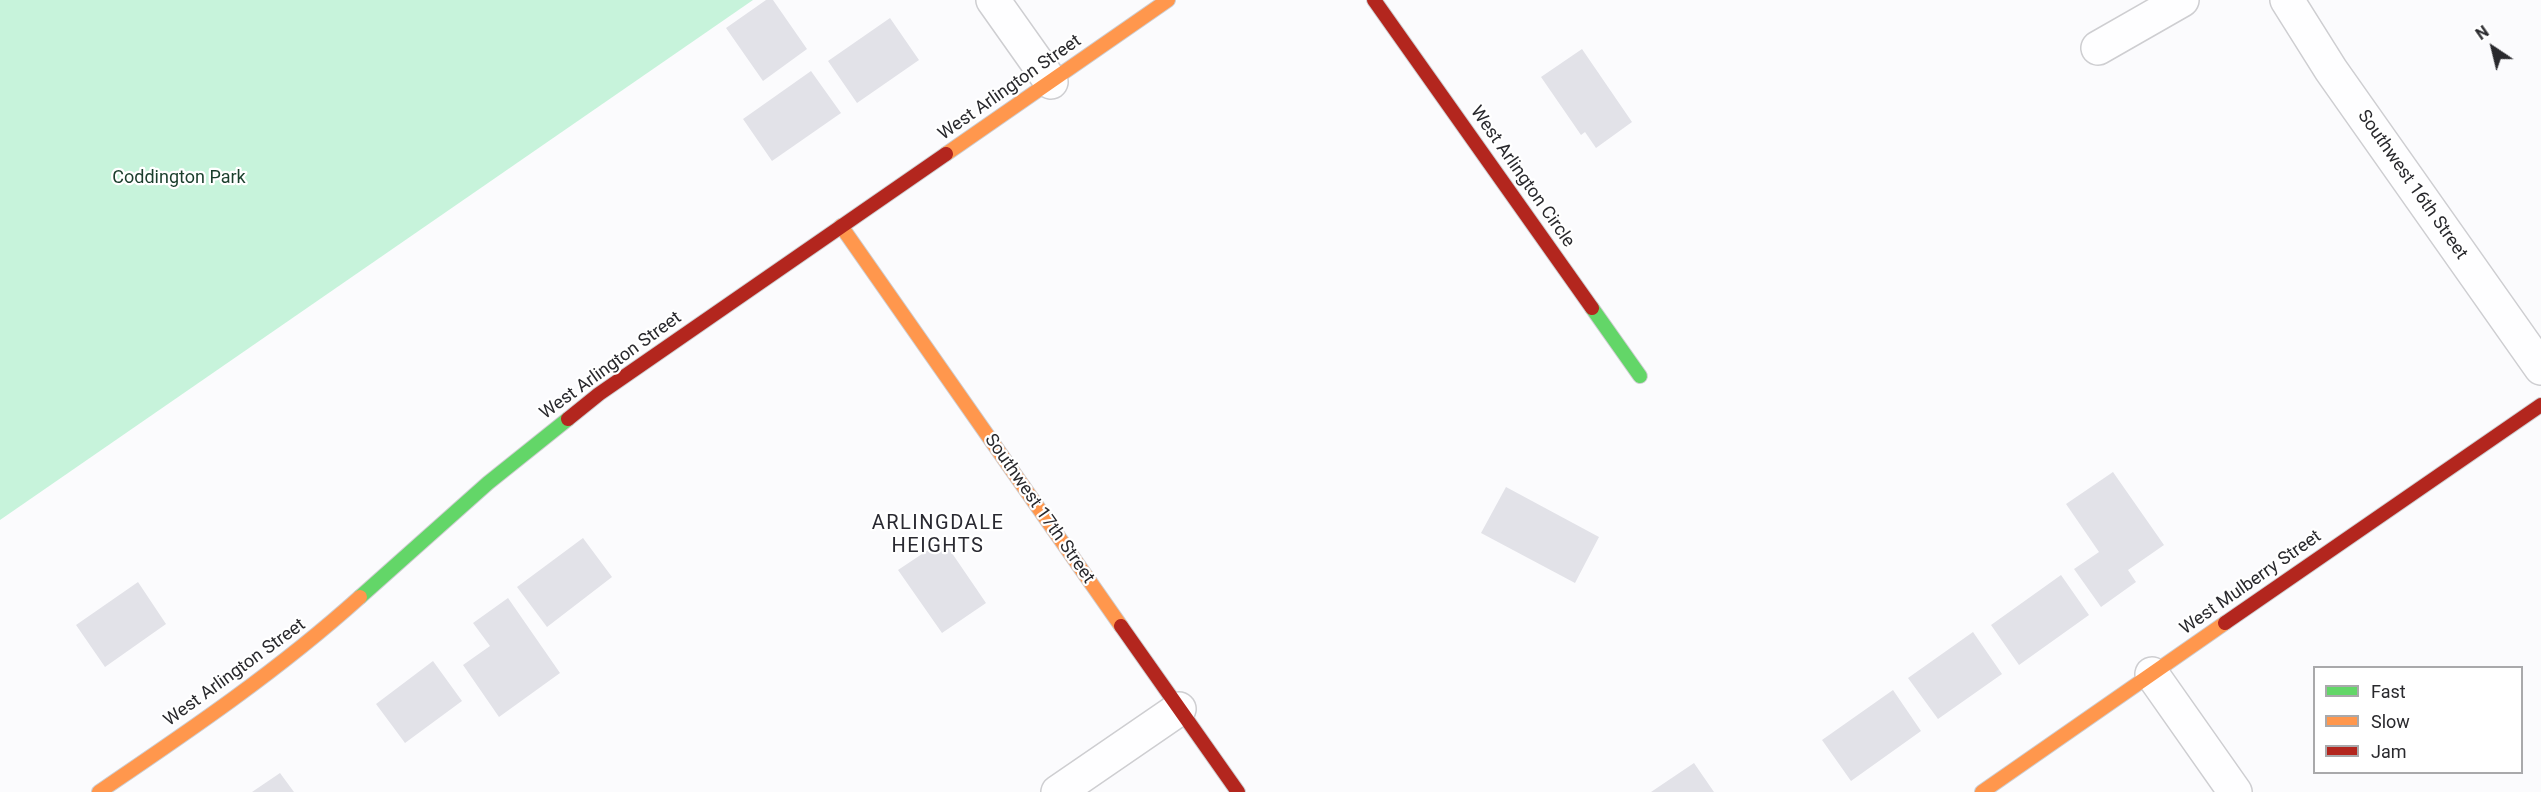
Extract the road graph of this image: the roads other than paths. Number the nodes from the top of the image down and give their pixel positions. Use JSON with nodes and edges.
{"nodes":[{"id":1,"x":993,"y":0,"type":"edge"},
{"id":2,"x":1168,"y":0,"type":"edge"},
{"id":3,"x":1374,"y":0,"type":"edge"},
{"id":4,"x":2182,"y":0,"type":"edge"},
{"id":5,"x":2287,"y":0,"type":"edge"},
{"id":6,"x":2098,"y":48,"type":"dead end"},
{"id":7,"x":1051,"y":81,"type":"junction"},
{"id":8,"x":841,"y":226,"type":"junction"},
{"id":9,"x":2541,"y":368,"type":"edge"},
{"id":10,"x":1640,"y":376,"type":"dead end"},
{"id":11,"x":2541,"y":405,"type":"edge"},
{"id":12,"x":2152,"y":674,"type":"junction"},
{"id":13,"x":1179,"y":709,"type":"junction"},
{"id":14,"x":99,"y":792,"type":"edge"},
{"id":15,"x":1058,"y":792,"type":"edge"},
{"id":16,"x":1238,"y":792,"type":"edge"},
{"id":17,"x":1982,"y":792,"type":"edge"},
{"id":18,"x":2235,"y":792,"type":"edge"}],
"edges":[{"from":1,"to":7,"type":"street"},
{"from":2,"to":7,"type":"street","name":"West Arlington Street"},
{"from":3,"to":10,"type":"street","name":"West Arlington Circle"},
{"from":4,"to":6,"type":"street"},
{"from":5,"to":9,"type":"street","name":"Southwest 16th Street"},
{"from":7,"to":8,"type":"street","name":"West Arlington Street"},
{"from":8,"to":13,"type":"street","name":"Southwest 17th Street"},
{"from":8,"to":14,"type":"street","name":"West Arlington Street"},
{"from":11,"to":12,"type":"street","name":"West Mulberry Street"},
{"from":12,"to":17,"type":"street","name":"West Mulberry Street"},
{"from":12,"to":18,"type":"street"},
{"from":13,"to":15,"type":"street"},
{"from":13,"to":16,"type":"street","name":"Southwest 17th Street"}]}
